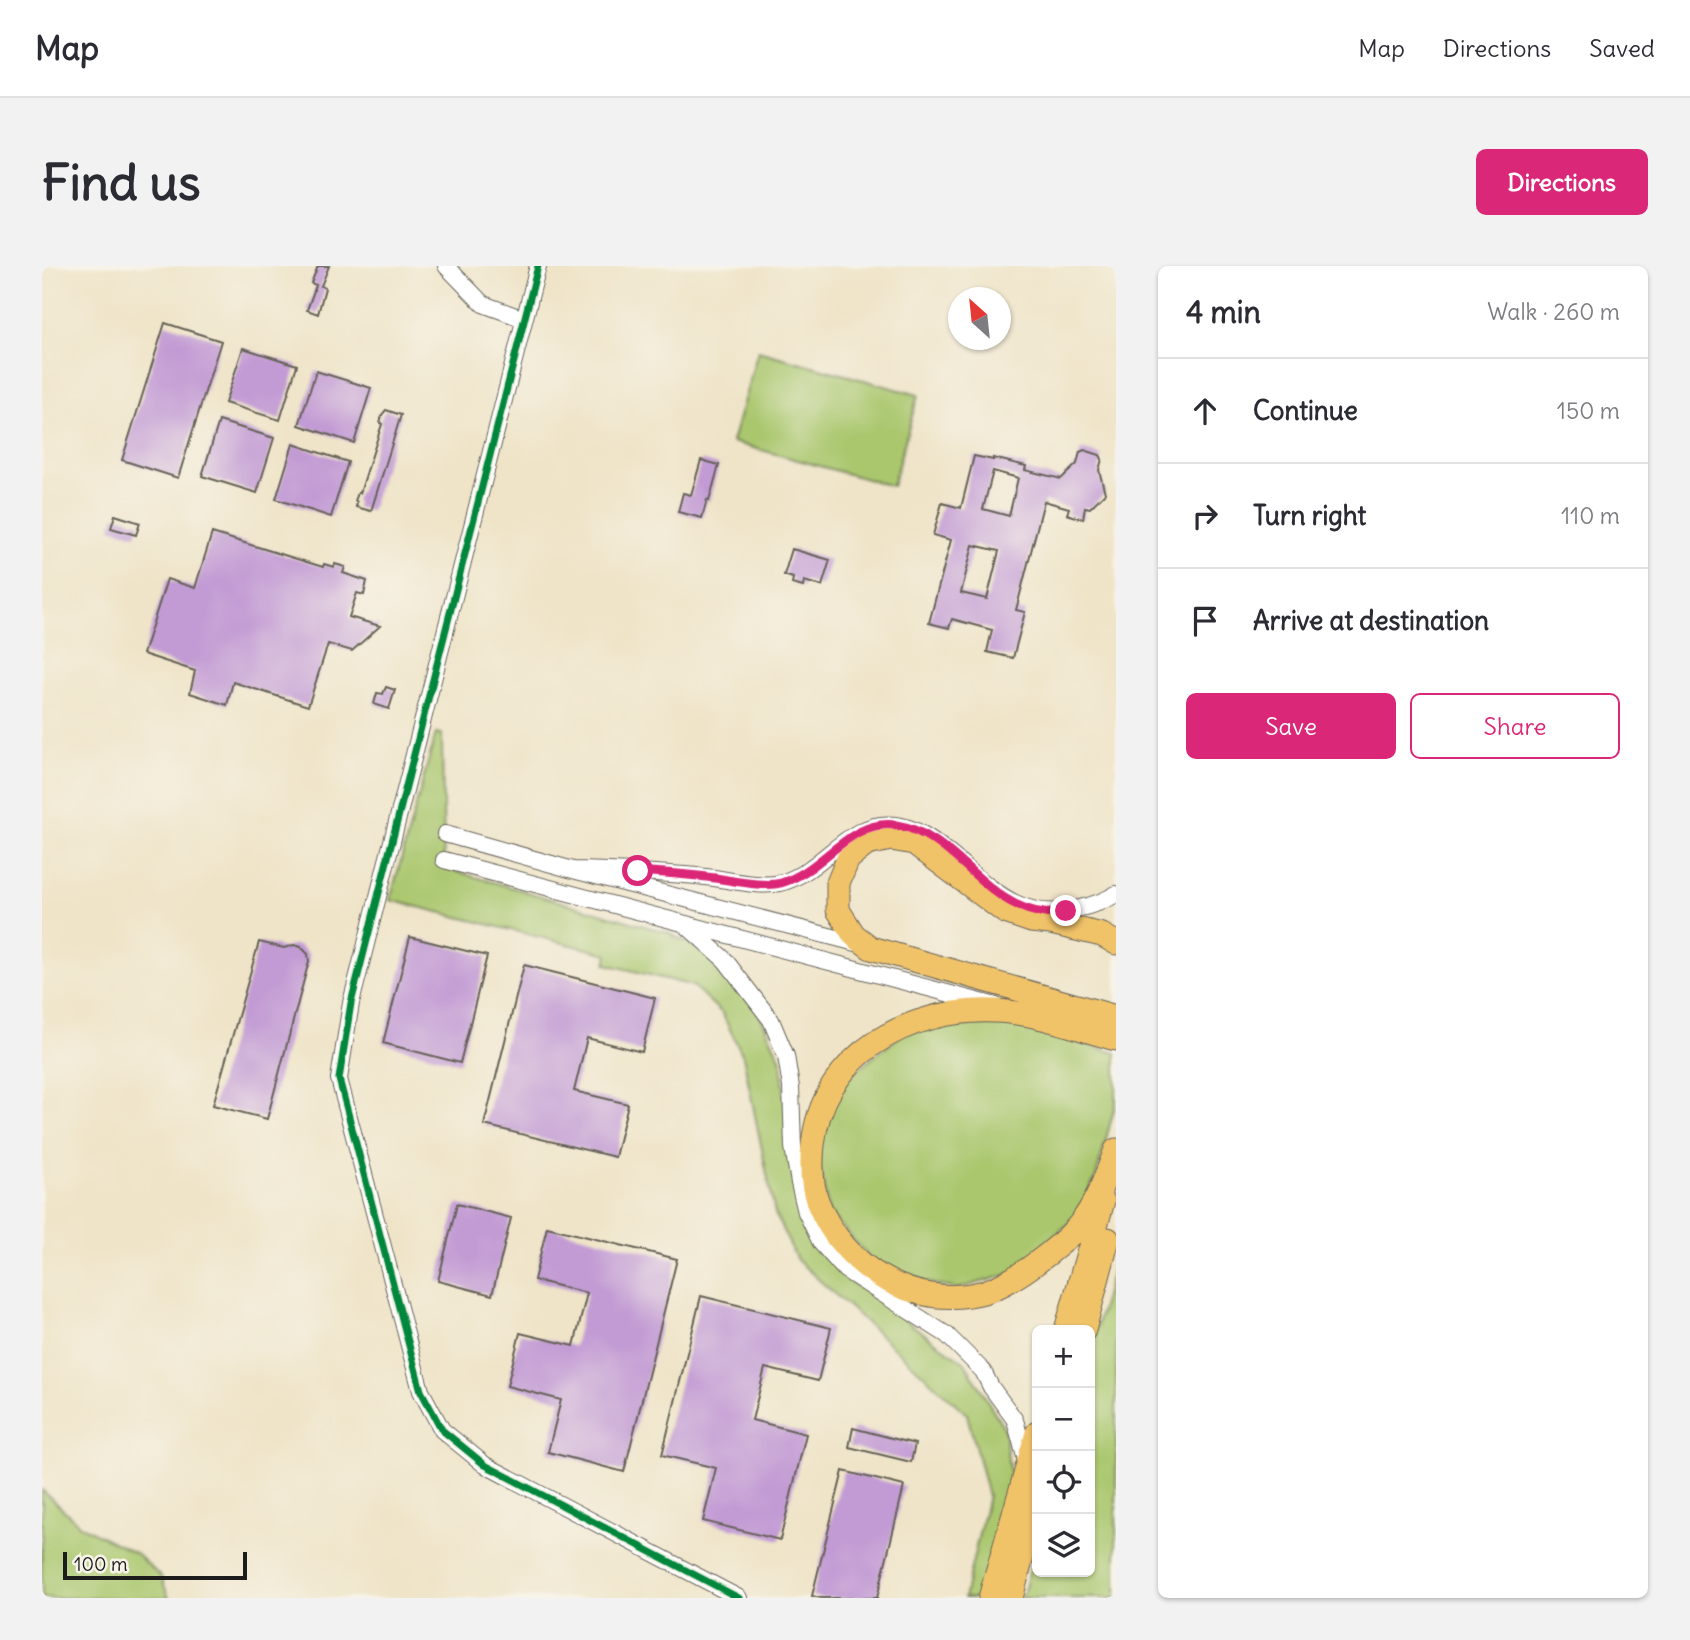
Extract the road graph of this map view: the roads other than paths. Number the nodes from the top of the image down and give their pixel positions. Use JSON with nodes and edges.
{"nodes":[{"id":1,"x":446,"y":266,"type":"edge"},
{"id":2,"x":538,"y":266,"type":"edge"},
{"id":3,"x":524,"y":319,"type":"junction"},
{"id":4,"x":444,"y":834,"type":"dead end"},
{"id":5,"x":444,"y":860,"type":"dead end"},
{"id":6,"x":573,"y":870,"type":"junction"},
{"id":7,"x":1116,"y":894,"type":"edge"},
{"id":8,"x":687,"y":926,"type":"junction"},
{"id":9,"x":1116,"y":943,"type":"edge"},
{"id":10,"x":867,"y":945,"type":"junction"},
{"id":11,"x":1020,"y":1012,"type":"junction"},
{"id":12,"x":1109,"y":1026,"type":"edge"},
{"id":13,"x":1116,"y":1150,"type":"edge"},
{"id":14,"x":1116,"y":1211,"type":"edge"},
{"id":15,"x":1067,"y":1325,"type":"edge"},
{"id":16,"x":1085,"y":1325,"type":"edge"},
{"id":17,"x":1032,"y":1451,"type":"edge"},
{"id":18,"x":1028,"y":1467,"type":"junction"},
{"id":19,"x":1034,"y":1514,"type":"edge"},
{"id":20,"x":739,"y":1598,"type":"edge"},
{"id":21,"x":990,"y":1598,"type":"edge"},
{"id":22,"x":1011,"y":1598,"type":"edge"}],
"edges":[{"from":1,"to":3,"type":"street"},
{"from":2,"to":3,"type":"street"},
{"from":3,"to":20,"type":"street"},
{"from":4,"to":6,"type":"street"},
{"from":5,"to":8,"type":"street"},
{"from":6,"to":7,"type":"street"},
{"from":6,"to":10,"type":"street"},
{"from":8,"to":11,"type":"street"},
{"from":8,"to":18,"type":"street"},
{"from":9,"to":10,"type":"highway"},
{"from":10,"to":12,"type":"highway"},
{"from":11,"to":12,"type":"highway"},
{"from":11,"to":13,"type":"highway"},
{"from":13,"to":15,"type":"highway"},
{"from":14,"to":16,"type":"highway"},
{"from":17,"to":18,"type":"highway"},
{"from":18,"to":21,"type":"highway"},
{"from":19,"to":22,"type":"highway"}]}
